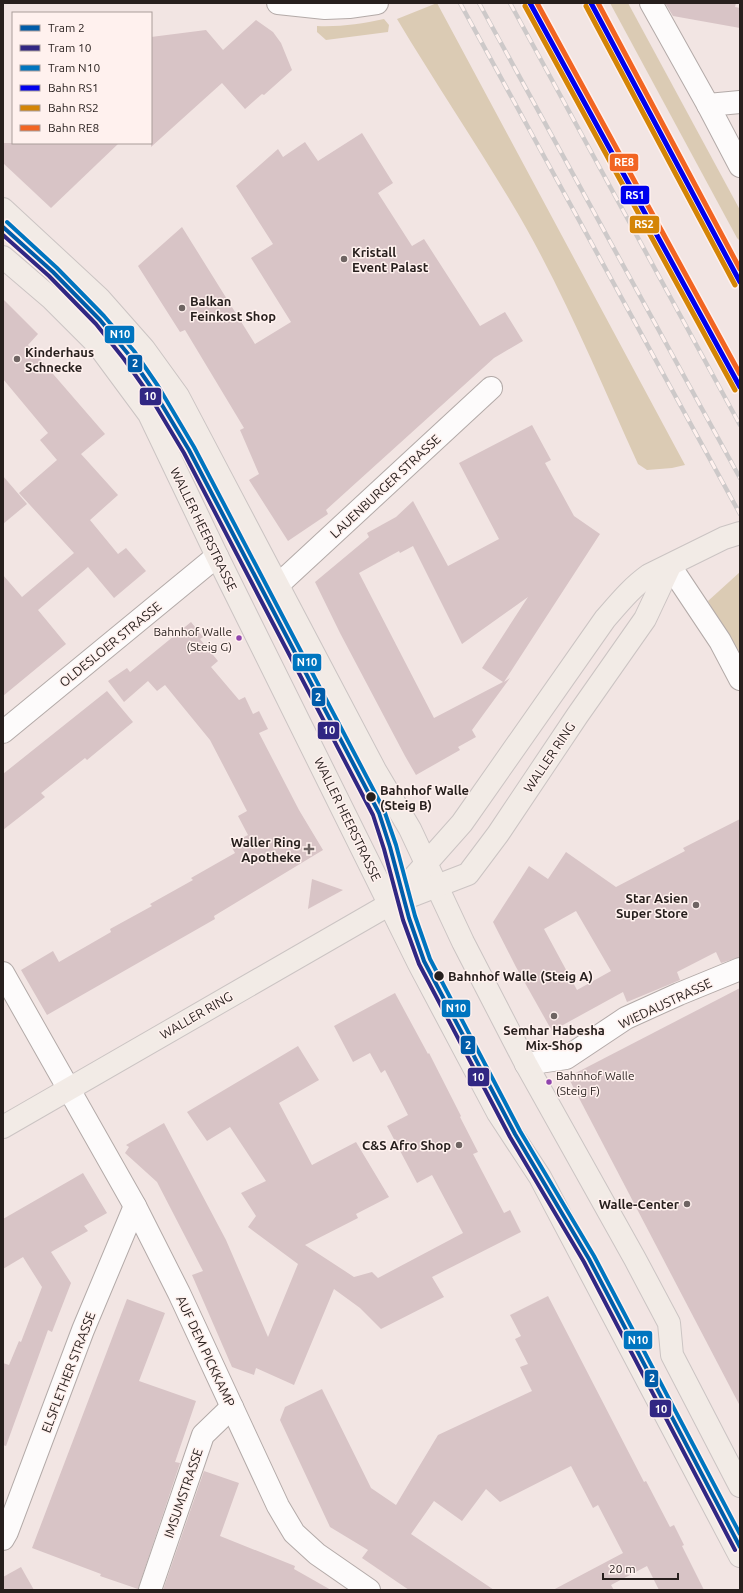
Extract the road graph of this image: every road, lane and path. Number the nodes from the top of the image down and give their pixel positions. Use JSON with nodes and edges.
{"nodes":[{"id":1,"x":278,"y":3,"type":"edge"},
{"id":2,"x":377,"y":3,"type":"edge"},
{"id":3,"x":651,"y":3,"type":"edge"},
{"id":4,"x":740,"y":102,"type":"edge"},
{"id":5,"x":708,"y":105,"type":"junction"},
{"id":6,"x":740,"y":166,"type":"edge"},
{"id":7,"x":3,"y":209,"type":"edge"},
{"id":8,"x":3,"y":257,"type":"edge"},
{"id":9,"x":491,"y":388,"type":"dead end"},
{"id":10,"x":732,"y":535,"type":"edge"},
{"id":11,"x":217,"y":556,"type":"junction"},
{"id":12,"x":670,"y":566,"type":"junction"},
{"id":13,"x":278,"y":585,"type":"junction"},
{"id":14,"x":740,"y":679,"type":"edge"},
{"id":15,"x":3,"y":732,"type":"edge"},
{"id":16,"x":426,"y":863,"type":"junction"},
{"id":17,"x":437,"y":886,"type":"junction"},
{"id":18,"x":390,"y":904,"type":"junction"},
{"id":19,"x":740,"y":969,"type":"edge"},
{"id":20,"x":3,"y":973,"type":"edge"},
{"id":21,"x":526,"y":1064,"type":"junction"},
{"id":22,"x":68,"y":1088,"type":"junction"},
{"id":23,"x":3,"y":1127,"type":"edge"},
{"id":24,"x":135,"y":1206,"type":"junction"},
{"id":25,"x":232,"y":1407,"type":"junction"},
{"id":26,"x":740,"y":1486,"type":"edge"},
{"id":27,"x":3,"y":1539,"type":"edge"},
{"id":28,"x":740,"y":1556,"type":"edge"},
{"id":29,"x":150,"y":1590,"type":"edge"},
{"id":30,"x":368,"y":1590,"type":"edge"}],
"edges":[{"from":1,"to":2,"type":"street"},
{"from":3,"to":5,"type":"street"},
{"from":4,"to":5,"type":"street"},
{"from":5,"to":6,"type":"street"},
{"from":7,"to":13,"type":"main road"},
{"from":8,"to":11,"type":"main road","name":"WALLER HEERSTRASSE"},
{"from":9,"to":13,"type":"street","name":"LAUENBURGER STRASSE"},
{"from":10,"to":12,"type":"main road","name":"WALLER RING"},
{"from":11,"to":15,"type":"street","name":"OLDESLOER STRASSE"},
{"from":11,"to":18,"type":"main road","name":"WALLER HEERSTRASSE"},
{"from":12,"to":14,"type":"street"},
{"from":12,"to":16,"type":"main road","name":"WALLER RING"},
{"from":12,"to":17,"type":"main road","name":"WALLER RING"},
{"from":13,"to":16,"type":"main road"},
{"from":16,"to":17,"type":"main road"},
{"from":16,"to":18,"type":"main road","name":"WALLER RING"},
{"from":17,"to":18,"type":"main road","name":"WALLER RING"},
{"from":17,"to":21,"type":"main road"},
{"from":18,"to":22,"type":"main road","name":"WALLER RING"},
{"from":18,"to":28,"type":"main road","name":"WALLER HEERSTRASSE"},
{"from":19,"to":21,"type":"street","name":"WIEDAUSTRASSE"},
{"from":20,"to":22,"type":"street","name":"AUF DEM PICKKAMP"},
{"from":21,"to":26,"type":"main road"},
{"from":22,"to":23,"type":"main road","name":"WALLER RING"},
{"from":22,"to":24,"type":"street","name":"AUF DEM PICKKAMP"},
{"from":24,"to":25,"type":"street","name":"AUF DEM PICKKAMP"},
{"from":24,"to":27,"type":"street","name":"ELSFLETHER STRASSE"},
{"from":25,"to":29,"type":"street","name":"IMSUMSTRASSE"},
{"from":25,"to":30,"type":"street","name":"AUF DEM PICKKAMP"}]}
